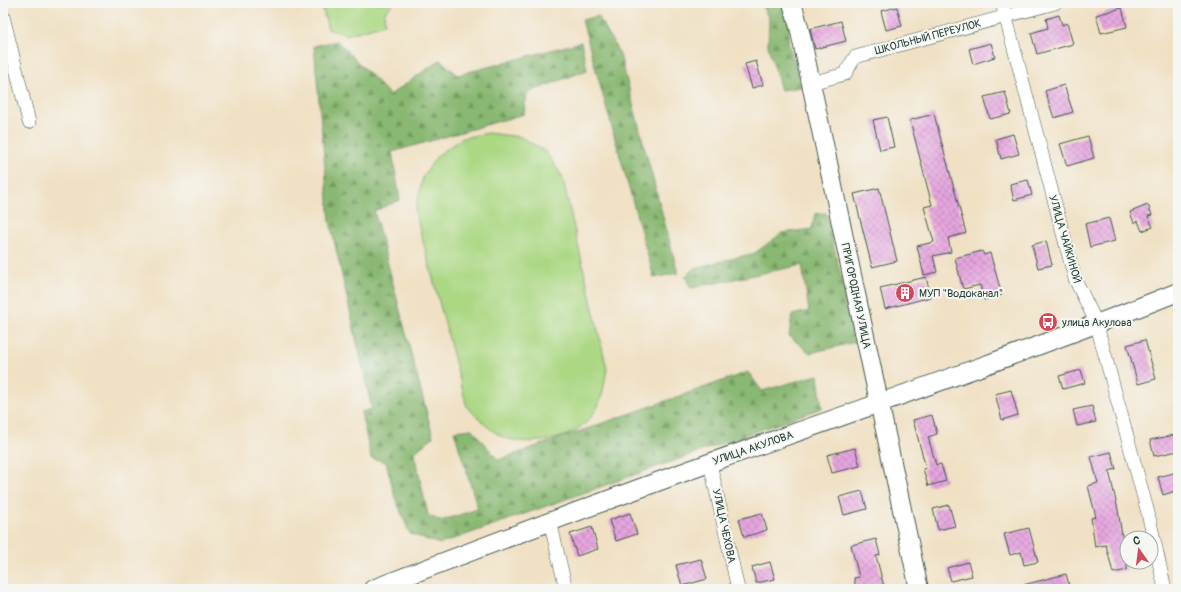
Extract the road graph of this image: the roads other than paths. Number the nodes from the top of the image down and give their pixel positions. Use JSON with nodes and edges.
{"nodes":[{"id":1,"x":792,"y":3,"type":"edge"},
{"id":2,"x":1002,"y":3,"type":"edge"},
{"id":3,"x":1055,"y":3,"type":"edge"},
{"id":4,"x":3,"y":16,"type":"edge"},
{"id":5,"x":1006,"y":16,"type":"junction"},
{"id":6,"x":811,"y":83,"type":"junction"},
{"id":7,"x":29,"y":122,"type":"dead end"},
{"id":8,"x":1178,"y":292,"type":"edge"},
{"id":9,"x":1096,"y":322,"type":"junction"},
{"id":10,"x":879,"y":403,"type":"junction"},
{"id":11,"x":710,"y":463,"type":"junction"},
{"id":12,"x":550,"y":521,"type":"junction"},
{"id":13,"x":373,"y":589,"type":"edge"},
{"id":14,"x":566,"y":589,"type":"edge"},
{"id":15,"x":738,"y":589,"type":"edge"},
{"id":16,"x":920,"y":589,"type":"edge"},
{"id":17,"x":1165,"y":589,"type":"edge"}],
"edges":[{"from":1,"to":6,"type":"main road","name":"ПРИГОРОДНАЯ УЛИЦА"},
{"from":2,"to":5,"type":"street","name":"УЛИЦА ЧАЙКИНОЙ"},
{"from":3,"to":5,"type":"street","name":"ШКОЛЬНЫЙ ПЕРЕУЛОК"},
{"from":4,"to":7,"type":"street"},
{"from":5,"to":6,"type":"street","name":"ШКОЛЬНЫЙ ПЕРЕУЛОК"},
{"from":5,"to":9,"type":"street","name":"УЛИЦА ЧАЙКИНОЙ"},
{"from":6,"to":10,"type":"main road","name":"ПРИГОРОДНАЯ УЛИЦА"},
{"from":8,"to":9,"type":"main road","name":"УЛИЦА АКУЛОВА"},
{"from":9,"to":10,"type":"main road","name":"УЛИЦА АКУЛОВА"},
{"from":9,"to":17,"type":"street","name":"УЛИЦА ЧАЙКИНОЙ"},
{"from":10,"to":11,"type":"main road","name":"УЛИЦА АКУЛОВА"},
{"from":10,"to":16,"type":"main road","name":"ПРИГОРОДНАЯ УЛИЦА"},
{"from":11,"to":12,"type":"main road","name":"УЛИЦА АКУЛОВА"},
{"from":11,"to":15,"type":"street","name":"УЛИЦА ЧЕХОВА"},
{"from":12,"to":13,"type":"main road","name":"УЛИЦА АКУЛОВА"},
{"from":12,"to":14,"type":"street"}]}
